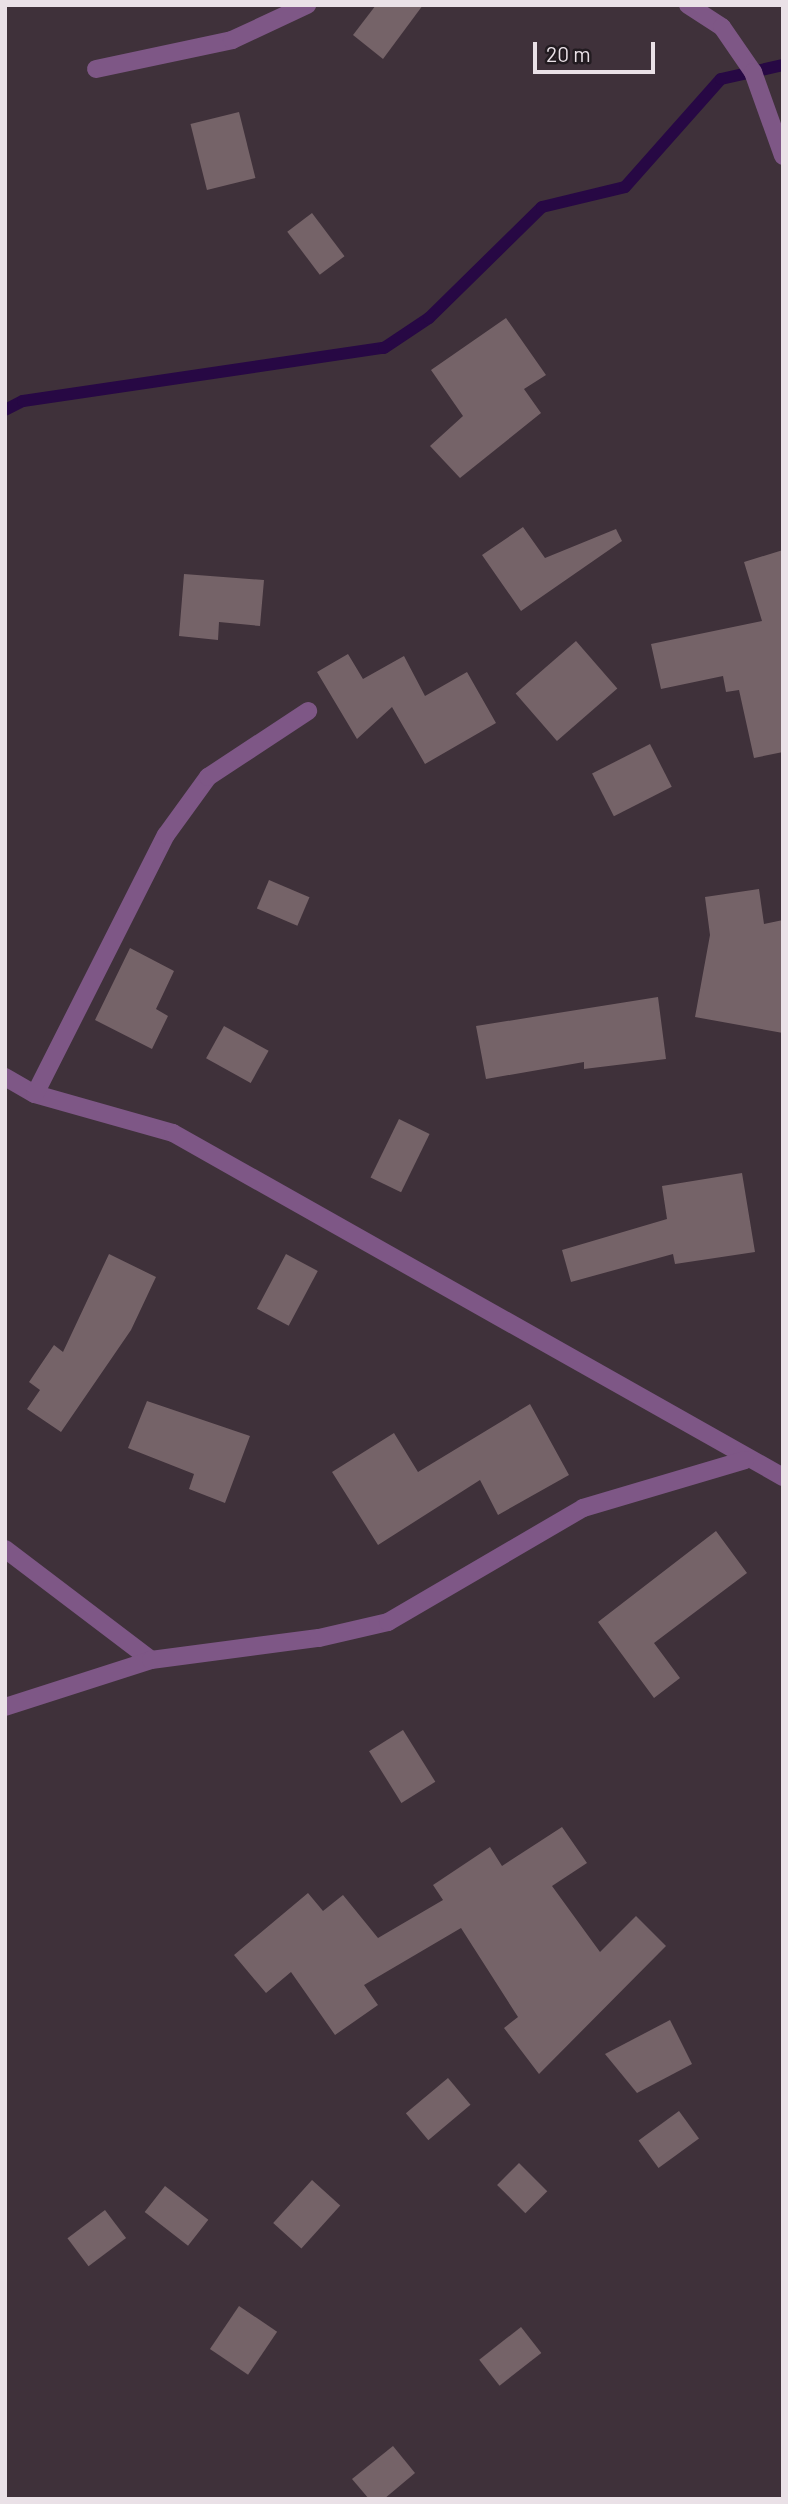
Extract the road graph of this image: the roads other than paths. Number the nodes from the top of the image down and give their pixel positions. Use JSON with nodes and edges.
{"nodes":[{"id":1,"x":307,"y":5,"type":"edge"},
{"id":2,"x":688,"y":5,"type":"edge"},
{"id":3,"x":96,"y":69,"type":"dead end"},
{"id":4,"x":783,"y":156,"type":"edge"},
{"id":5,"x":308,"y":711,"type":"dead end"},
{"id":6,"x":5,"y":1077,"type":"edge"},
{"id":7,"x":35,"y":1094,"type":"junction"},
{"id":8,"x":745,"y":1460,"type":"junction"},
{"id":9,"x":783,"y":1477,"type":"edge"},
{"id":10,"x":5,"y":1549,"type":"edge"},
{"id":11,"x":151,"y":1660,"type":"junction"},
{"id":12,"x":5,"y":1707,"type":"edge"}],
"edges":[{"from":1,"to":3,"type":"street"},
{"from":2,"to":4,"type":"street"},
{"from":5,"to":7,"type":"street"},
{"from":6,"to":7,"type":"street"},
{"from":7,"to":8,"type":"street"},
{"from":8,"to":9,"type":"street"},
{"from":8,"to":11,"type":"street"},
{"from":10,"to":11,"type":"street"},
{"from":11,"to":12,"type":"street"}]}
